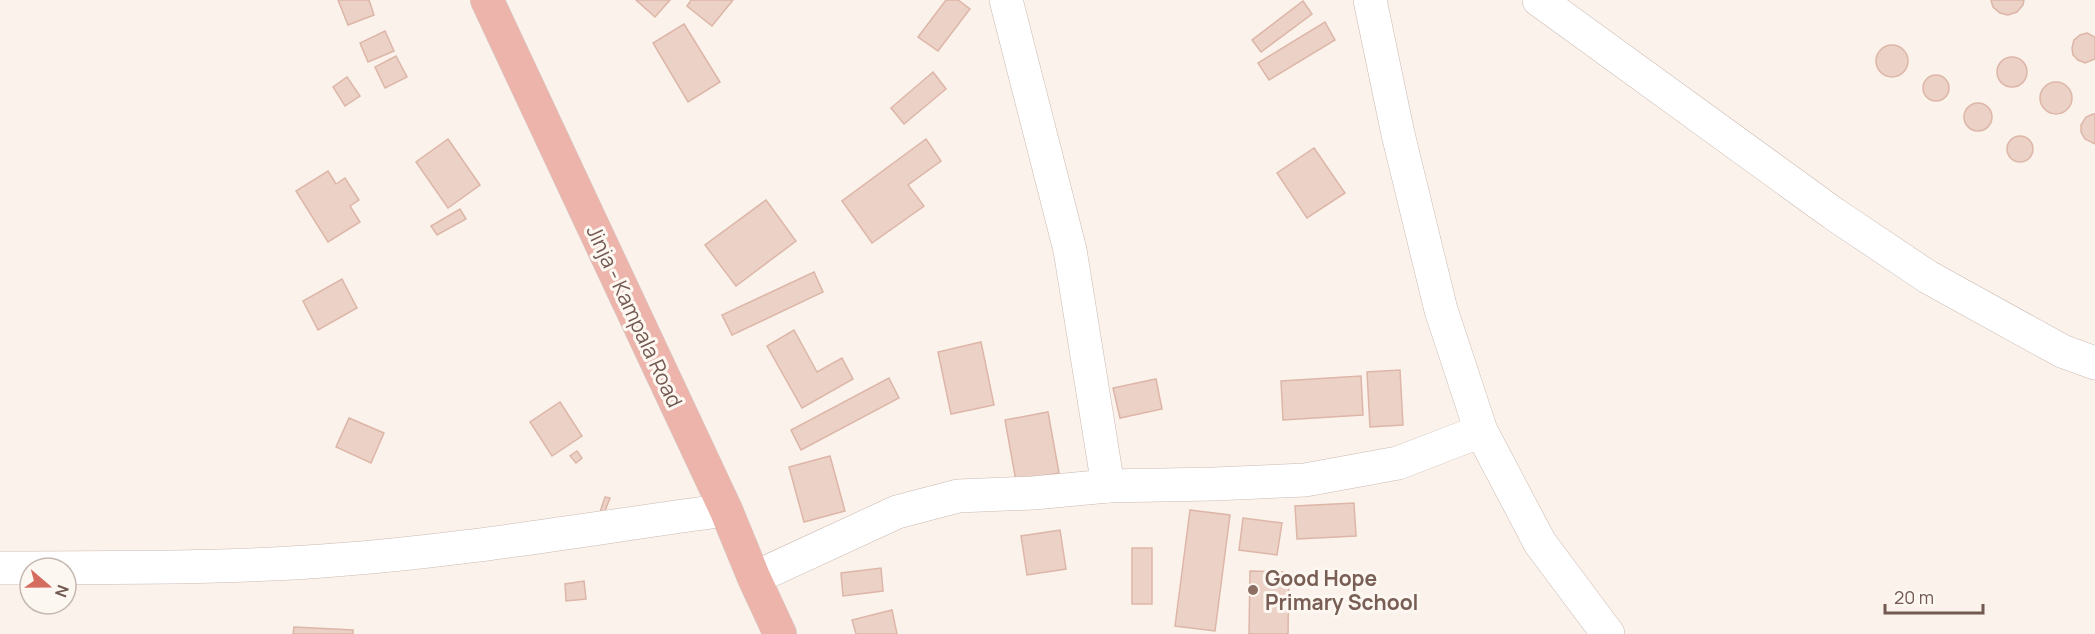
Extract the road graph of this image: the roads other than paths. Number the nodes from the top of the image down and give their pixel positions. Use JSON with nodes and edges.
{"nodes":[{"id":1,"x":487,"y":0,"type":"edge"},
{"id":2,"x":1006,"y":0,"type":"edge"},
{"id":3,"x":1370,"y":0,"type":"edge"},
{"id":4,"x":1539,"y":0,"type":"edge"},
{"id":5,"x":2095,"y":363,"type":"edge"},
{"id":6,"x":1481,"y":431,"type":"junction"},
{"id":7,"x":1108,"y":486,"type":"junction"},
{"id":8,"x":726,"y":510,"type":"junction"},
{"id":9,"x":0,"y":568,"type":"edge"},
{"id":10,"x":754,"y":578,"type":"junction"},
{"id":11,"x":780,"y":634,"type":"edge"},
{"id":12,"x":1608,"y":634,"type":"edge"}],
"edges":[{"from":1,"to":8,"type":"highway","name":"Jinja - Kampala Road"},
{"from":2,"to":7,"type":"street"},
{"from":3,"to":6,"type":"street"},
{"from":4,"to":5,"type":"street"},
{"from":6,"to":7,"type":"street"},
{"from":6,"to":12,"type":"street"},
{"from":7,"to":10,"type":"street"},
{"from":8,"to":9,"type":"street"},
{"from":8,"to":10,"type":"highway","name":"Jinja - Kampala Road"},
{"from":10,"to":11,"type":"highway","name":"Jinja - Kampala Road"}]}
